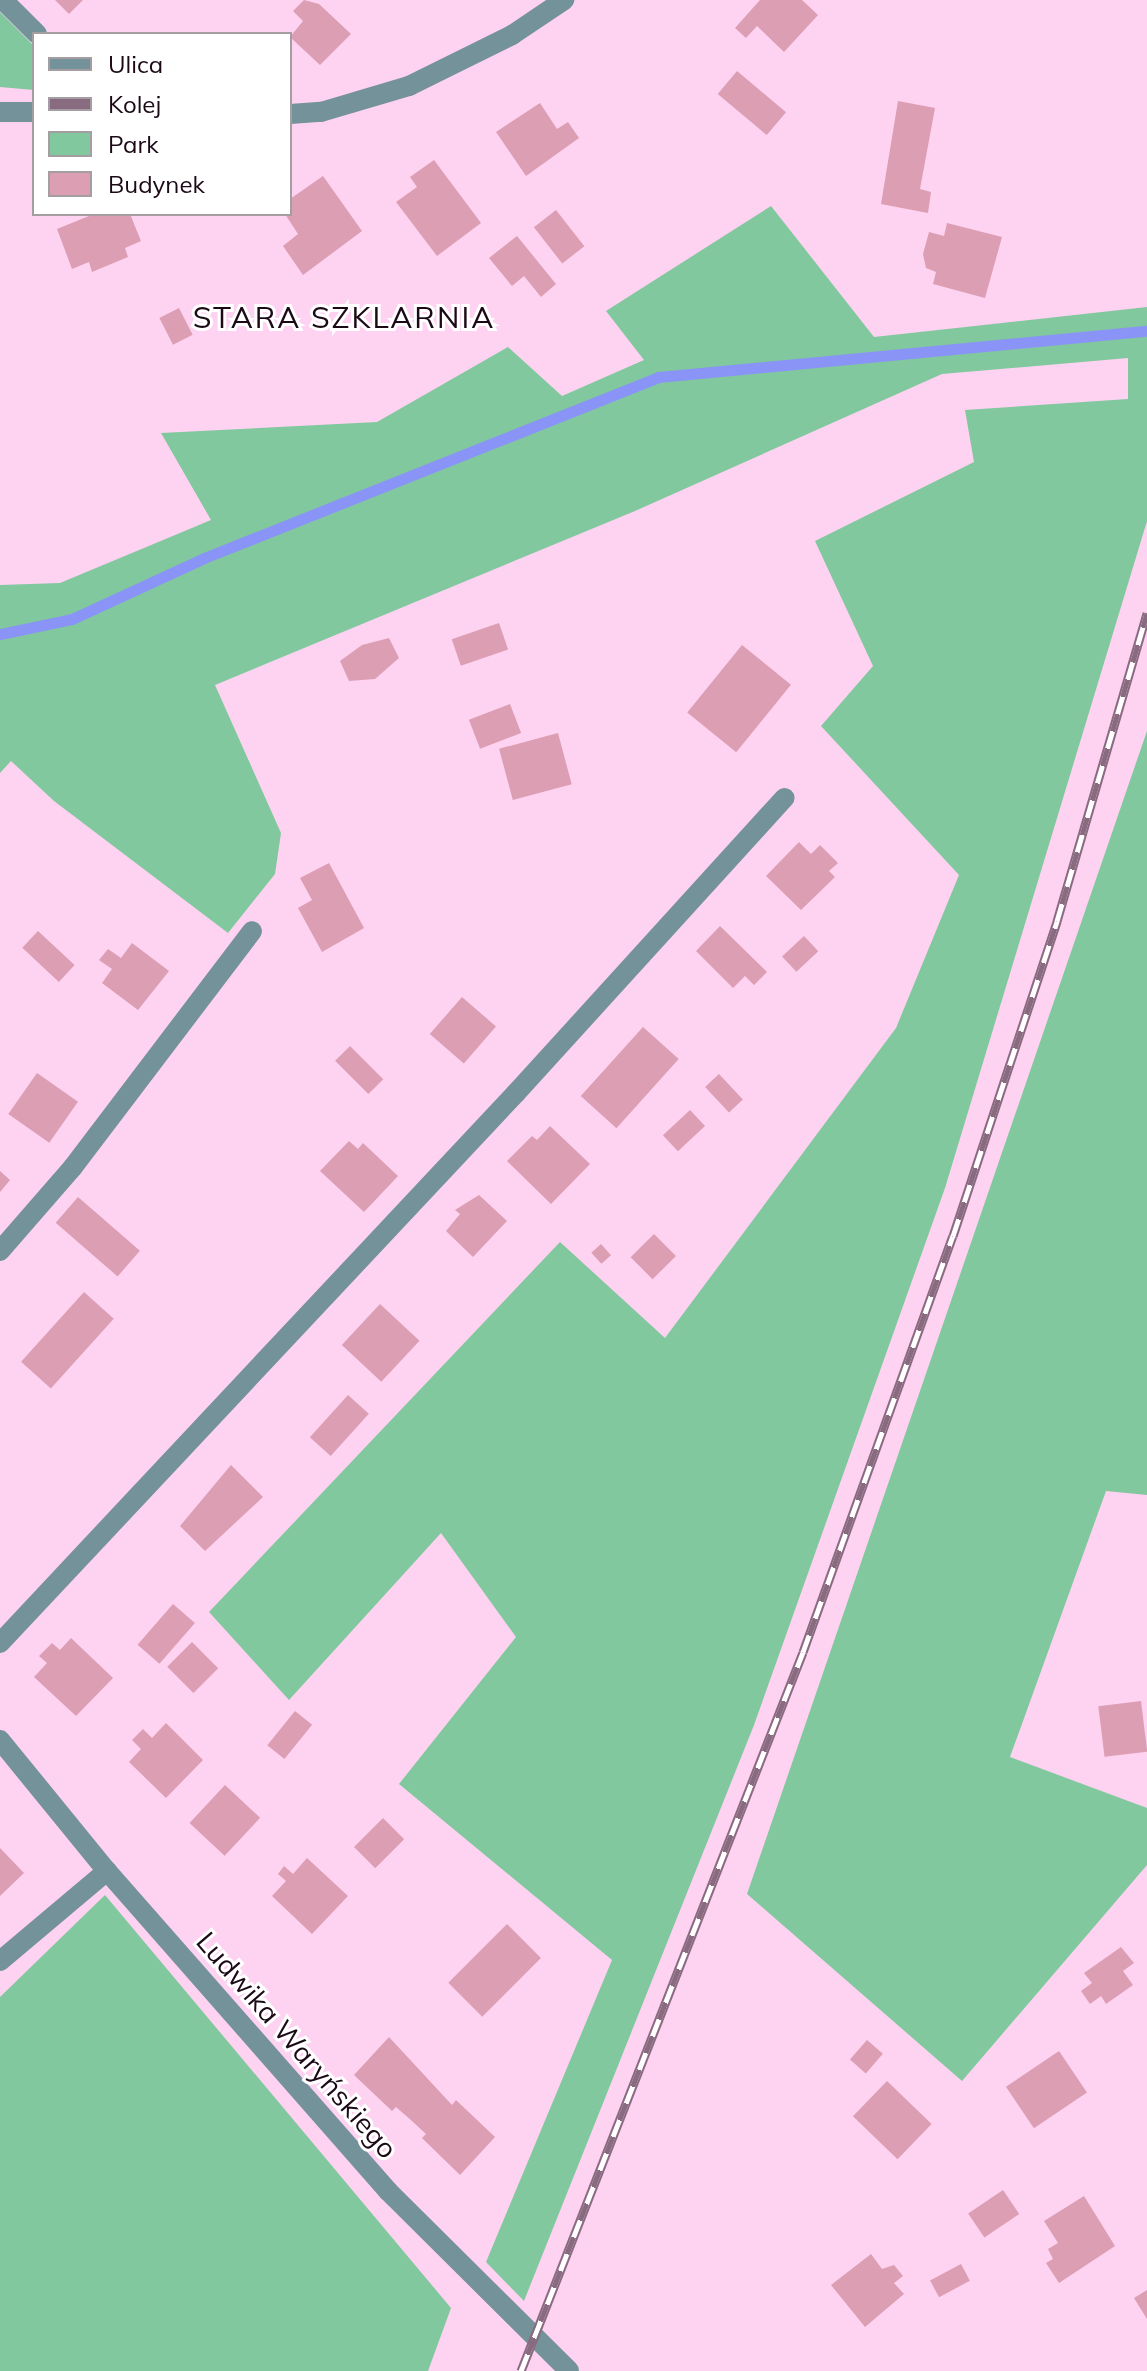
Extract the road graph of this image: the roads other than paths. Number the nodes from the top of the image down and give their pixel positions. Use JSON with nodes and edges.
{"nodes":[{"id":1,"x":3,"y":0,"type":"edge"},
{"id":2,"x":564,"y":0,"type":"edge"},
{"id":3,"x":35,"y":32,"type":"edge"},
{"id":4,"x":0,"y":112,"type":"edge"},
{"id":5,"x":32,"y":112,"type":"edge"},
{"id":6,"x":292,"y":114,"type":"edge"},
{"id":7,"x":784,"y":798,"type":"dead end"},
{"id":8,"x":252,"y":931,"type":"dead end"},
{"id":9,"x":0,"y":1251,"type":"edge"},
{"id":10,"x":0,"y":1643,"type":"edge"},
{"id":11,"x":0,"y":1740,"type":"edge"},
{"id":12,"x":107,"y":1871,"type":"junction"},
{"id":13,"x":0,"y":1961,"type":"edge"},
{"id":14,"x":569,"y":2371,"type":"edge"}],
"edges":[{"from":1,"to":3,"type":"street"},
{"from":2,"to":6,"type":"street"},
{"from":4,"to":5,"type":"street"},
{"from":7,"to":10,"type":"street"},
{"from":8,"to":9,"type":"street"},
{"from":11,"to":12,"type":"street","name":"Ludwika Waryńskiego"},
{"from":12,"to":13,"type":"street"},
{"from":12,"to":14,"type":"street","name":"Ludwika Waryńskiego"}]}
